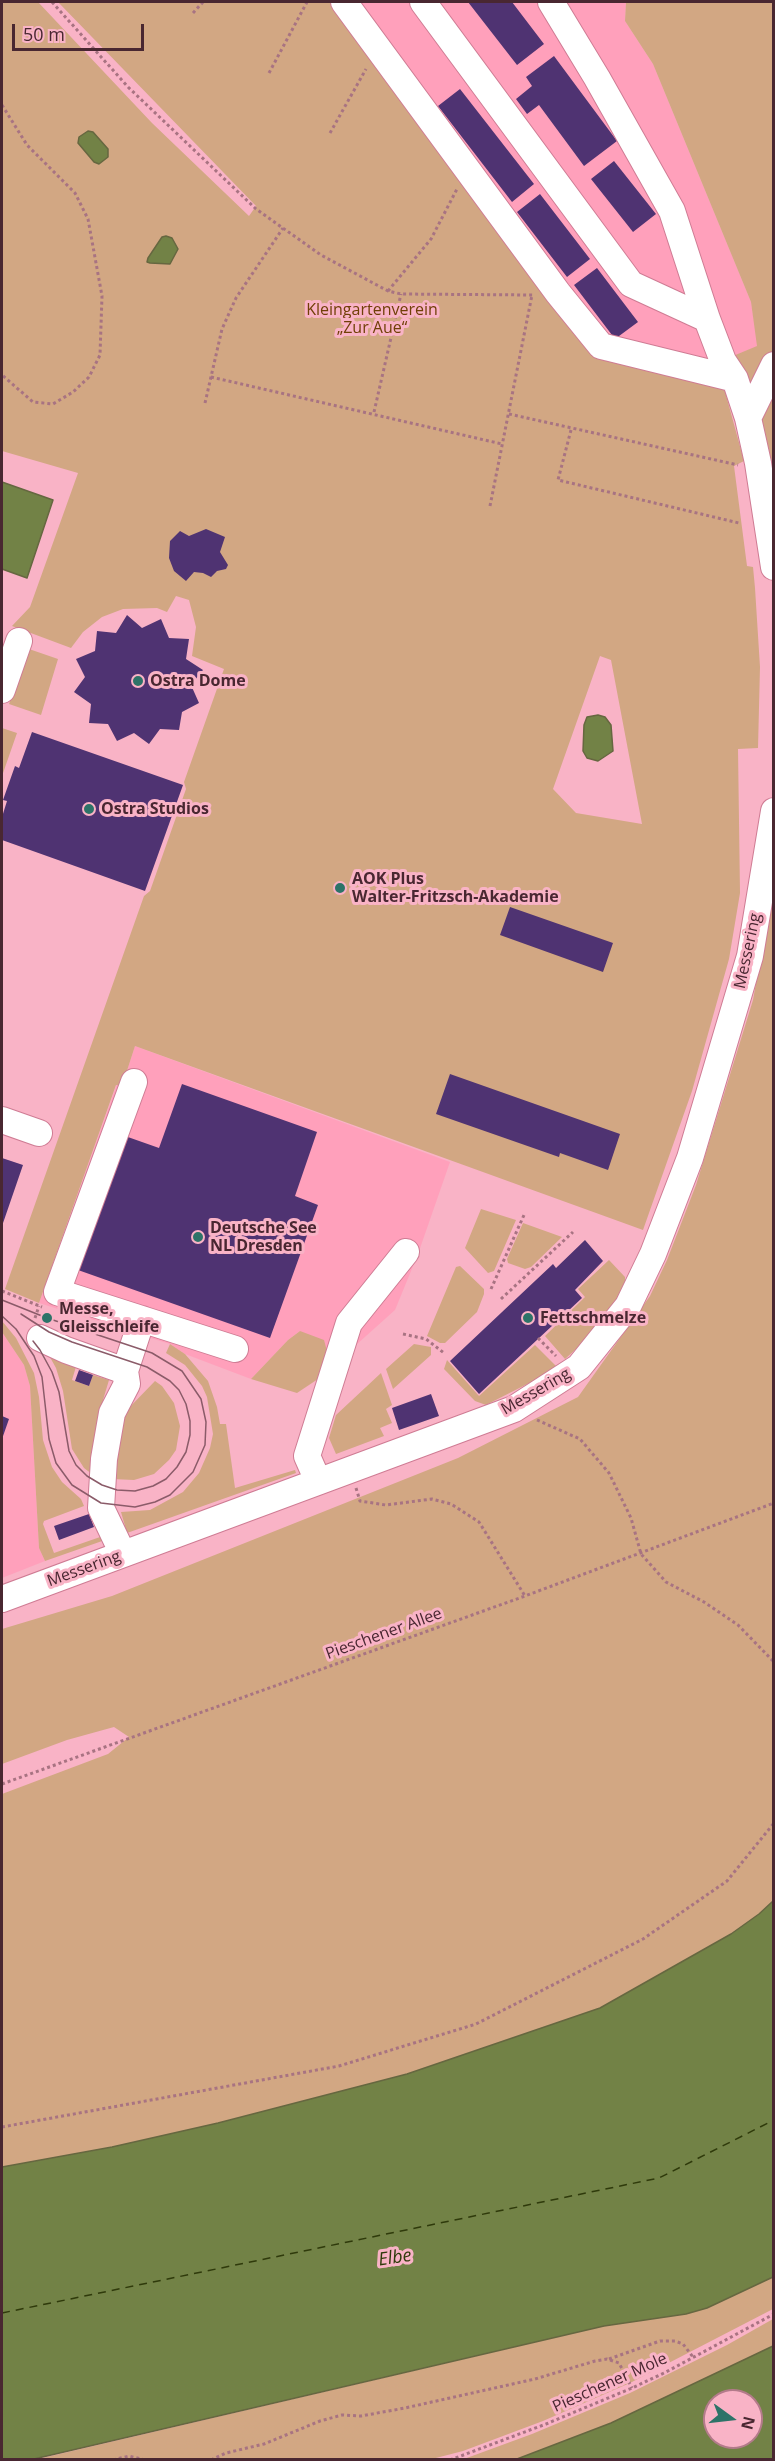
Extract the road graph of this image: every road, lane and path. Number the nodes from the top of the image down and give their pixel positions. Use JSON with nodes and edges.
{"nodes":[{"id":1,"x":52,"y":2,"type":"edge"},
{"id":2,"x":203,"y":2,"type":"edge"},
{"id":3,"x":307,"y":2,"type":"edge"},
{"id":4,"x":344,"y":2,"type":"edge"},
{"id":5,"x":423,"y":2,"type":"edge"},
{"id":6,"x":551,"y":2,"type":"edge"},
{"id":7,"x":193,"y":13,"type":"dead end"},
{"id":8,"x":377,"y":48,"type":"junction"},
{"id":9,"x":269,"y":73,"type":"dead end"},
{"id":10,"x":2,"y":105,"type":"edge"},
{"id":11,"x":330,"y":133,"type":"dead end"},
{"id":12,"x":470,"y":174,"type":"junction"},
{"id":13,"x":283,"y":228,"type":"junction"},
{"id":14,"x":388,"y":291,"type":"junction"},
{"id":15,"x":558,"y":293,"type":"junction"},
{"id":16,"x":401,"y":294,"type":"junction"},
{"id":17,"x":532,"y":295,"type":"junction"},
{"id":18,"x":707,"y":319,"type":"junction"},
{"id":19,"x":774,"y":365,"type":"edge"},
{"id":20,"x":729,"y":370,"type":"junction"},
{"id":21,"x":2,"y":375,"type":"edge"},
{"id":22,"x":211,"y":376,"type":"junction"},
{"id":23,"x":205,"y":402,"type":"dead end"},
{"id":24,"x":374,"y":413,"type":"junction"},
{"id":25,"x":508,"y":414,"type":"junction"},
{"id":26,"x":748,"y":418,"type":"junction"},
{"id":27,"x":571,"y":430,"type":"junction"},
{"id":28,"x":502,"y":444,"type":"junction"},
{"id":29,"x":759,"y":463,"type":"junction"},
{"id":30,"x":490,"y":506,"type":"dead end"},
{"id":31,"x":739,"y":523,"type":"dead end"},
{"id":32,"x":774,"y":567,"type":"edge"},
{"id":33,"x":19,"y":641,"type":"dead end"},
{"id":34,"x":2,"y":690,"type":"edge"},
{"id":35,"x":774,"y":811,"type":"edge"},
{"id":36,"x":134,"y":1082,"type":"dead end"},
{"id":37,"x":2,"y":1120,"type":"edge"},
{"id":38,"x":39,"y":1133,"type":"dead end"},
{"id":39,"x":524,"y":1215,"type":"dead end"},
{"id":40,"x":573,"y":1232,"type":"dead end"},
{"id":41,"x":406,"y":1252,"type":"dead end"},
{"id":42,"x":491,"y":1289,"type":"dead end"},
{"id":43,"x":501,"y":1299,"type":"dead end"},
{"id":44,"x":142,"y":1319,"type":"junction"},
{"id":45,"x":403,"y":1334,"type":"dead end"},
{"id":46,"x":40,"y":1338,"type":"dead end"},
{"id":47,"x":235,"y":1349,"type":"dead end"},
{"id":48,"x":444,"y":1353,"type":"dead end"},
{"id":49,"x":125,"y":1371,"type":"junction"},
{"id":50,"x":514,"y":1409,"type":"junction"},
{"id":51,"x":351,"y":1469,"type":"junction"},
{"id":52,"x":318,"y":1481,"type":"junction"},
{"id":53,"x":774,"y":1503,"type":"edge"},
{"id":54,"x":123,"y":1554,"type":"junction"},
{"id":55,"x":641,"y":1554,"type":"junction"},
{"id":56,"x":525,"y":1596,"type":"junction"},
{"id":57,"x":2,"y":1599,"type":"edge"},
{"id":58,"x":774,"y":1662,"type":"edge"},
{"id":59,"x":2,"y":1784,"type":"edge"},
{"id":60,"x":774,"y":1823,"type":"edge"},
{"id":61,"x":2,"y":2127,"type":"edge"},
{"id":62,"x":774,"y":2314,"type":"edge"},
{"id":63,"x":693,"y":2357,"type":"junction"},
{"id":64,"x":607,"y":2359,"type":"junction"},
{"id":65,"x":632,"y":2388,"type":"junction"},
{"id":66,"x":113,"y":2460,"type":"edge"},
{"id":67,"x":145,"y":2460,"type":"edge"},
{"id":68,"x":211,"y":2460,"type":"edge"},
{"id":69,"x":450,"y":2460,"type":"edge"}],
"edges":[{"from":1,"to":13,"type":"path"},
{"from":2,"to":7,"type":"path"},
{"from":3,"to":9,"type":"path"},
{"from":4,"to":8,"type":"street"},
{"from":5,"to":18,"type":"street"},
{"from":6,"to":18,"type":"street"},
{"from":8,"to":11,"type":"path"},
{"from":8,"to":12,"type":"street"},
{"from":10,"to":21,"type":"path"},
{"from":12,"to":14,"type":"path"},
{"from":12,"to":15,"type":"street"},
{"from":13,"to":14,"type":"path"},
{"from":13,"to":22,"type":"path"},
{"from":14,"to":16,"type":"path"},
{"from":15,"to":17,"type":"path"},
{"from":15,"to":20,"type":"street"},
{"from":16,"to":17,"type":"path"},
{"from":16,"to":24,"type":"path"},
{"from":17,"to":25,"type":"path"},
{"from":18,"to":20,"type":"street"},
{"from":19,"to":26,"type":"street"},
{"from":20,"to":26,"type":"street"},
{"from":22,"to":23,"type":"path"},
{"from":22,"to":24,"type":"path"},
{"from":24,"to":28,"type":"path"},
{"from":25,"to":27,"type":"path"},
{"from":25,"to":28,"type":"path"},
{"from":26,"to":29,"type":"street"},
{"from":27,"to":29,"type":"path"},
{"from":27,"to":31,"type":"path"},
{"from":28,"to":30,"type":"path"},
{"from":29,"to":32,"type":"street"},
{"from":33,"to":34,"type":"street"},
{"from":35,"to":50,"type":"street","name":"Messering"},
{"from":36,"to":44,"type":"street"},
{"from":37,"to":38,"type":"street"},
{"from":39,"to":42,"type":"path"},
{"from":40,"to":43,"type":"path"},
{"from":41,"to":52,"type":"street"},
{"from":44,"to":47,"type":"street"},
{"from":44,"to":49,"type":"street"},
{"from":45,"to":48,"type":"path"},
{"from":46,"to":49,"type":"street"},
{"from":49,"to":54,"type":"street"},
{"from":50,"to":51,"type":"street","name":"Messering"},
{"from":50,"to":55,"type":"path"},
{"from":51,"to":52,"type":"street","name":"Messering"},
{"from":51,"to":56,"type":"path"},
{"from":52,"to":54,"type":"street","name":"Messering"},
{"from":53,"to":55,"type":"path","name":"Pieschener Allee"},
{"from":54,"to":57,"type":"street","name":"Messering"},
{"from":55,"to":56,"type":"path","name":"Pieschener Allee"},
{"from":55,"to":58,"type":"path"},
{"from":56,"to":59,"type":"path","name":"Pieschener Allee"},
{"from":60,"to":61,"type":"path"},
{"from":62,"to":63,"type":"path","name":"Pieschener Mole"},
{"from":63,"to":64,"type":"path"},
{"from":63,"to":65,"type":"path","name":"Pieschener Mole"},
{"from":64,"to":65,"type":"path"},
{"from":64,"to":68,"type":"path"},
{"from":65,"to":69,"type":"path","name":"Pieschener Mole"},
{"from":66,"to":67,"type":"path"}]}
